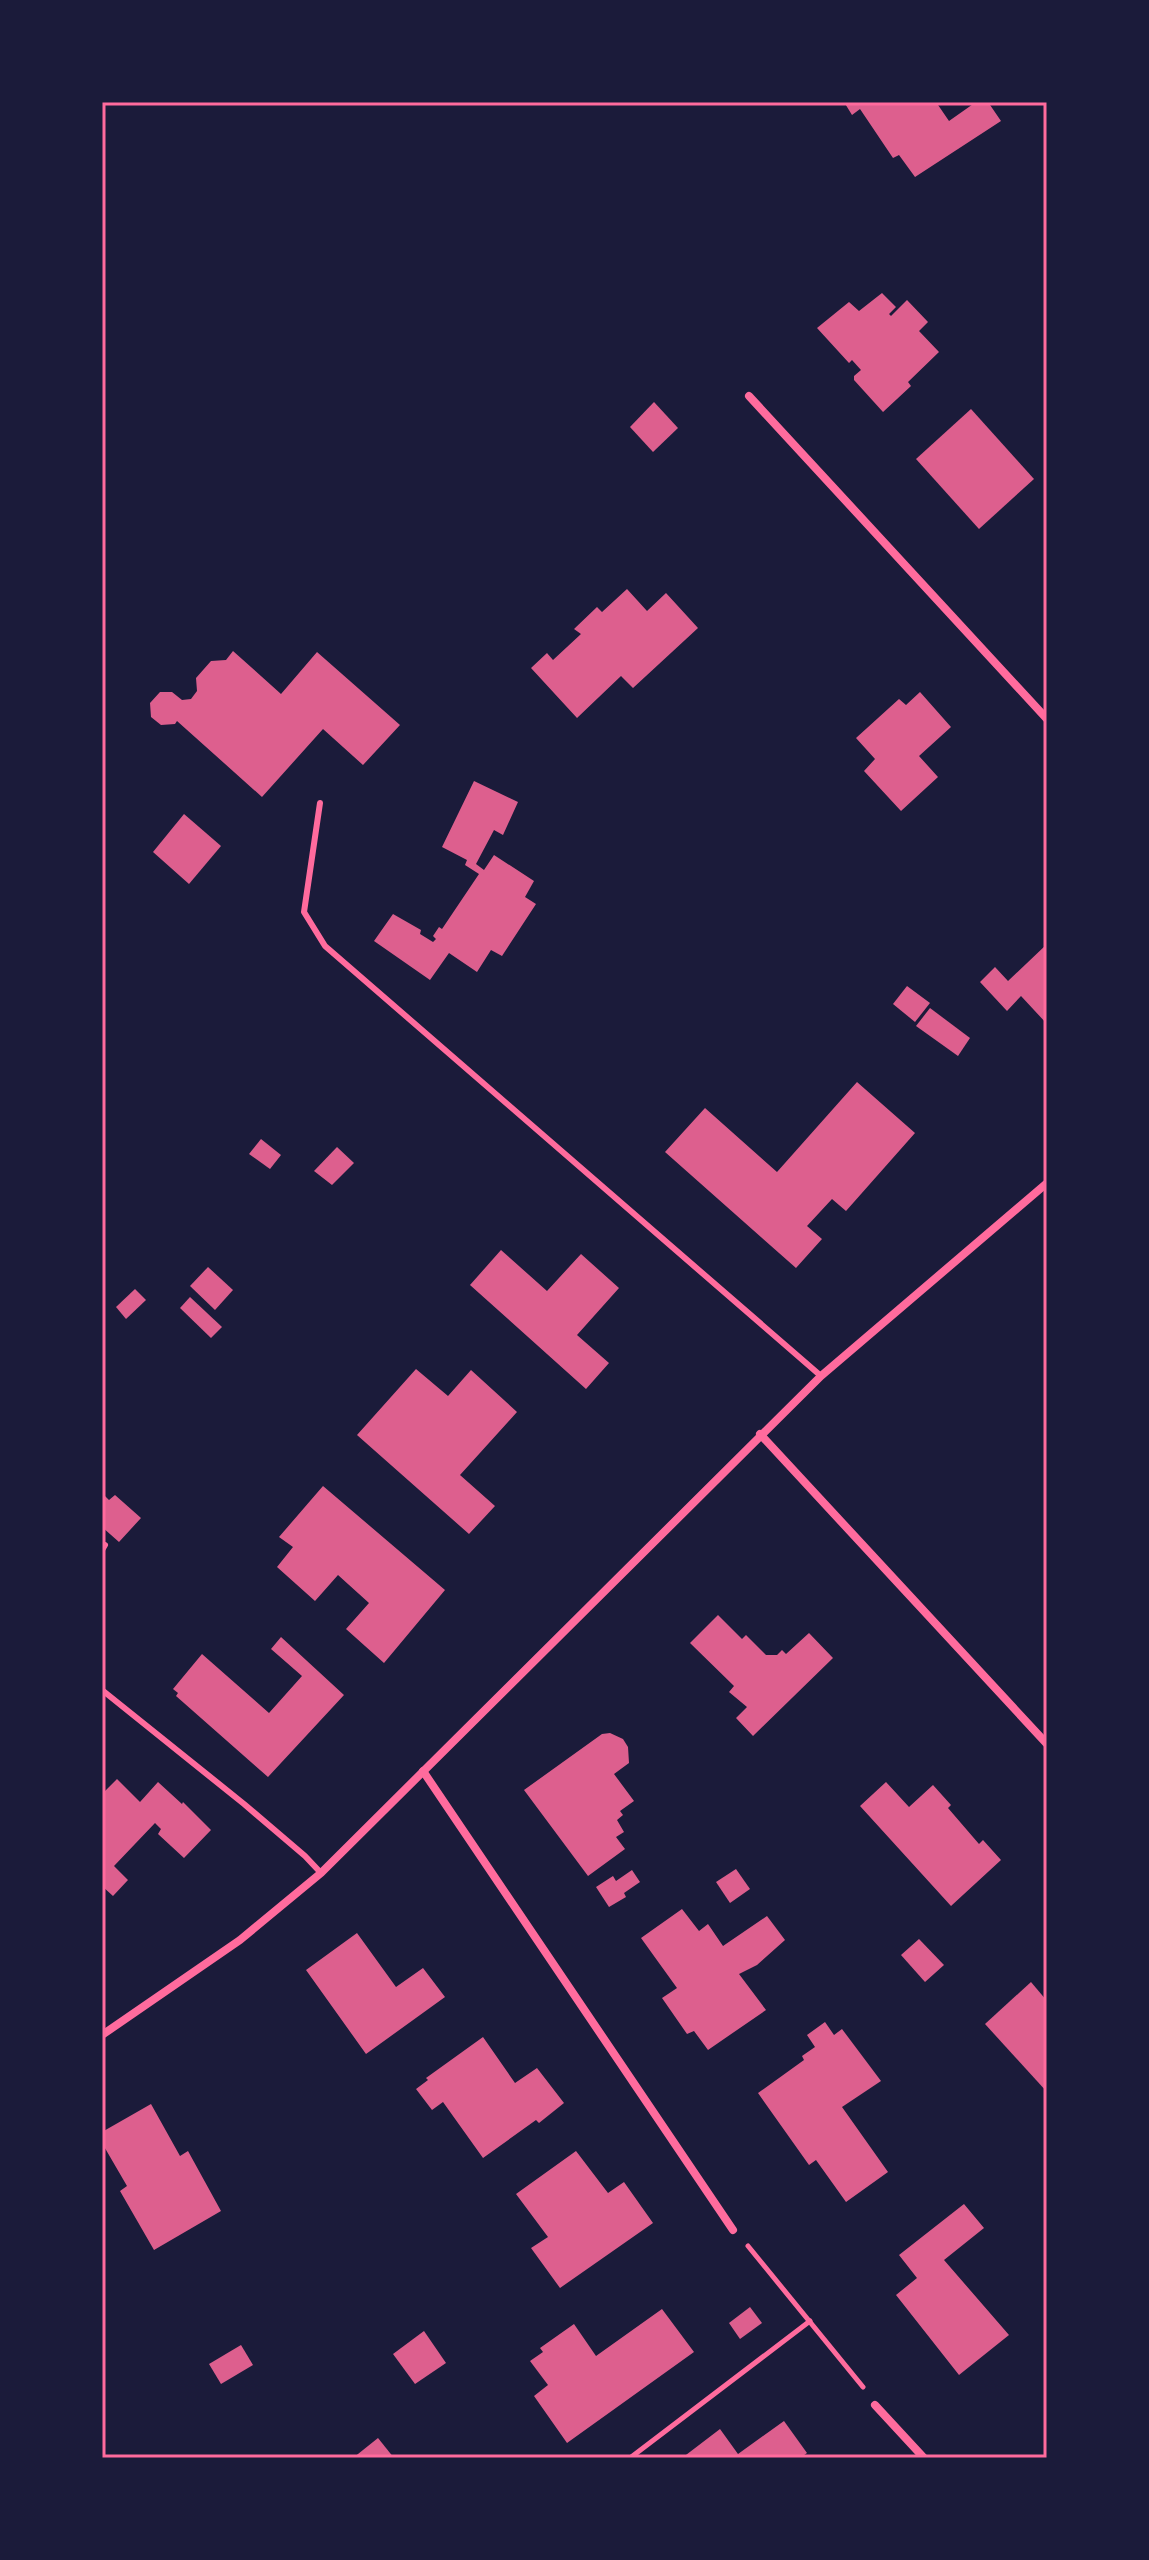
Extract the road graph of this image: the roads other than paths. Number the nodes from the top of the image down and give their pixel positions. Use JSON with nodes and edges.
{"nodes":[{"id":1,"x":749,"y":396,"type":"dead end"},
{"id":2,"x":1047,"y":719,"type":"edge"},
{"id":3,"x":320,"y":803,"type":"dead end"},
{"id":4,"x":1047,"y":1183,"type":"edge"},
{"id":5,"x":821,"y":1376,"type":"junction"},
{"id":6,"x":760,"y":1434,"type":"junction"},
{"id":7,"x":102,"y":1690,"type":"edge"},
{"id":8,"x":1047,"y":1744,"type":"edge"},
{"id":9,"x":423,"y":1771,"type":"junction"},
{"id":10,"x":321,"y":1873,"type":"junction"},
{"id":11,"x":102,"y":2035,"type":"edge"},
{"id":12,"x":733,"y":2230,"type":"road end"},
{"id":13,"x":875,"y":2405,"type":"road end"},
{"id":14,"x":924,"y":2458,"type":"edge"}],
"edges":[{"from":1,"to":2,"type":"street"},
{"from":3,"to":5,"type":"lane"},
{"from":4,"to":5,"type":"street"},
{"from":5,"to":6,"type":"street"},
{"from":6,"to":8,"type":"street"},
{"from":6,"to":9,"type":"street"},
{"from":7,"to":10,"type":"lane"},
{"from":9,"to":10,"type":"street"},
{"from":9,"to":12,"type":"street"},
{"from":10,"to":11,"type":"street"},
{"from":13,"to":14,"type":"street"}]}
